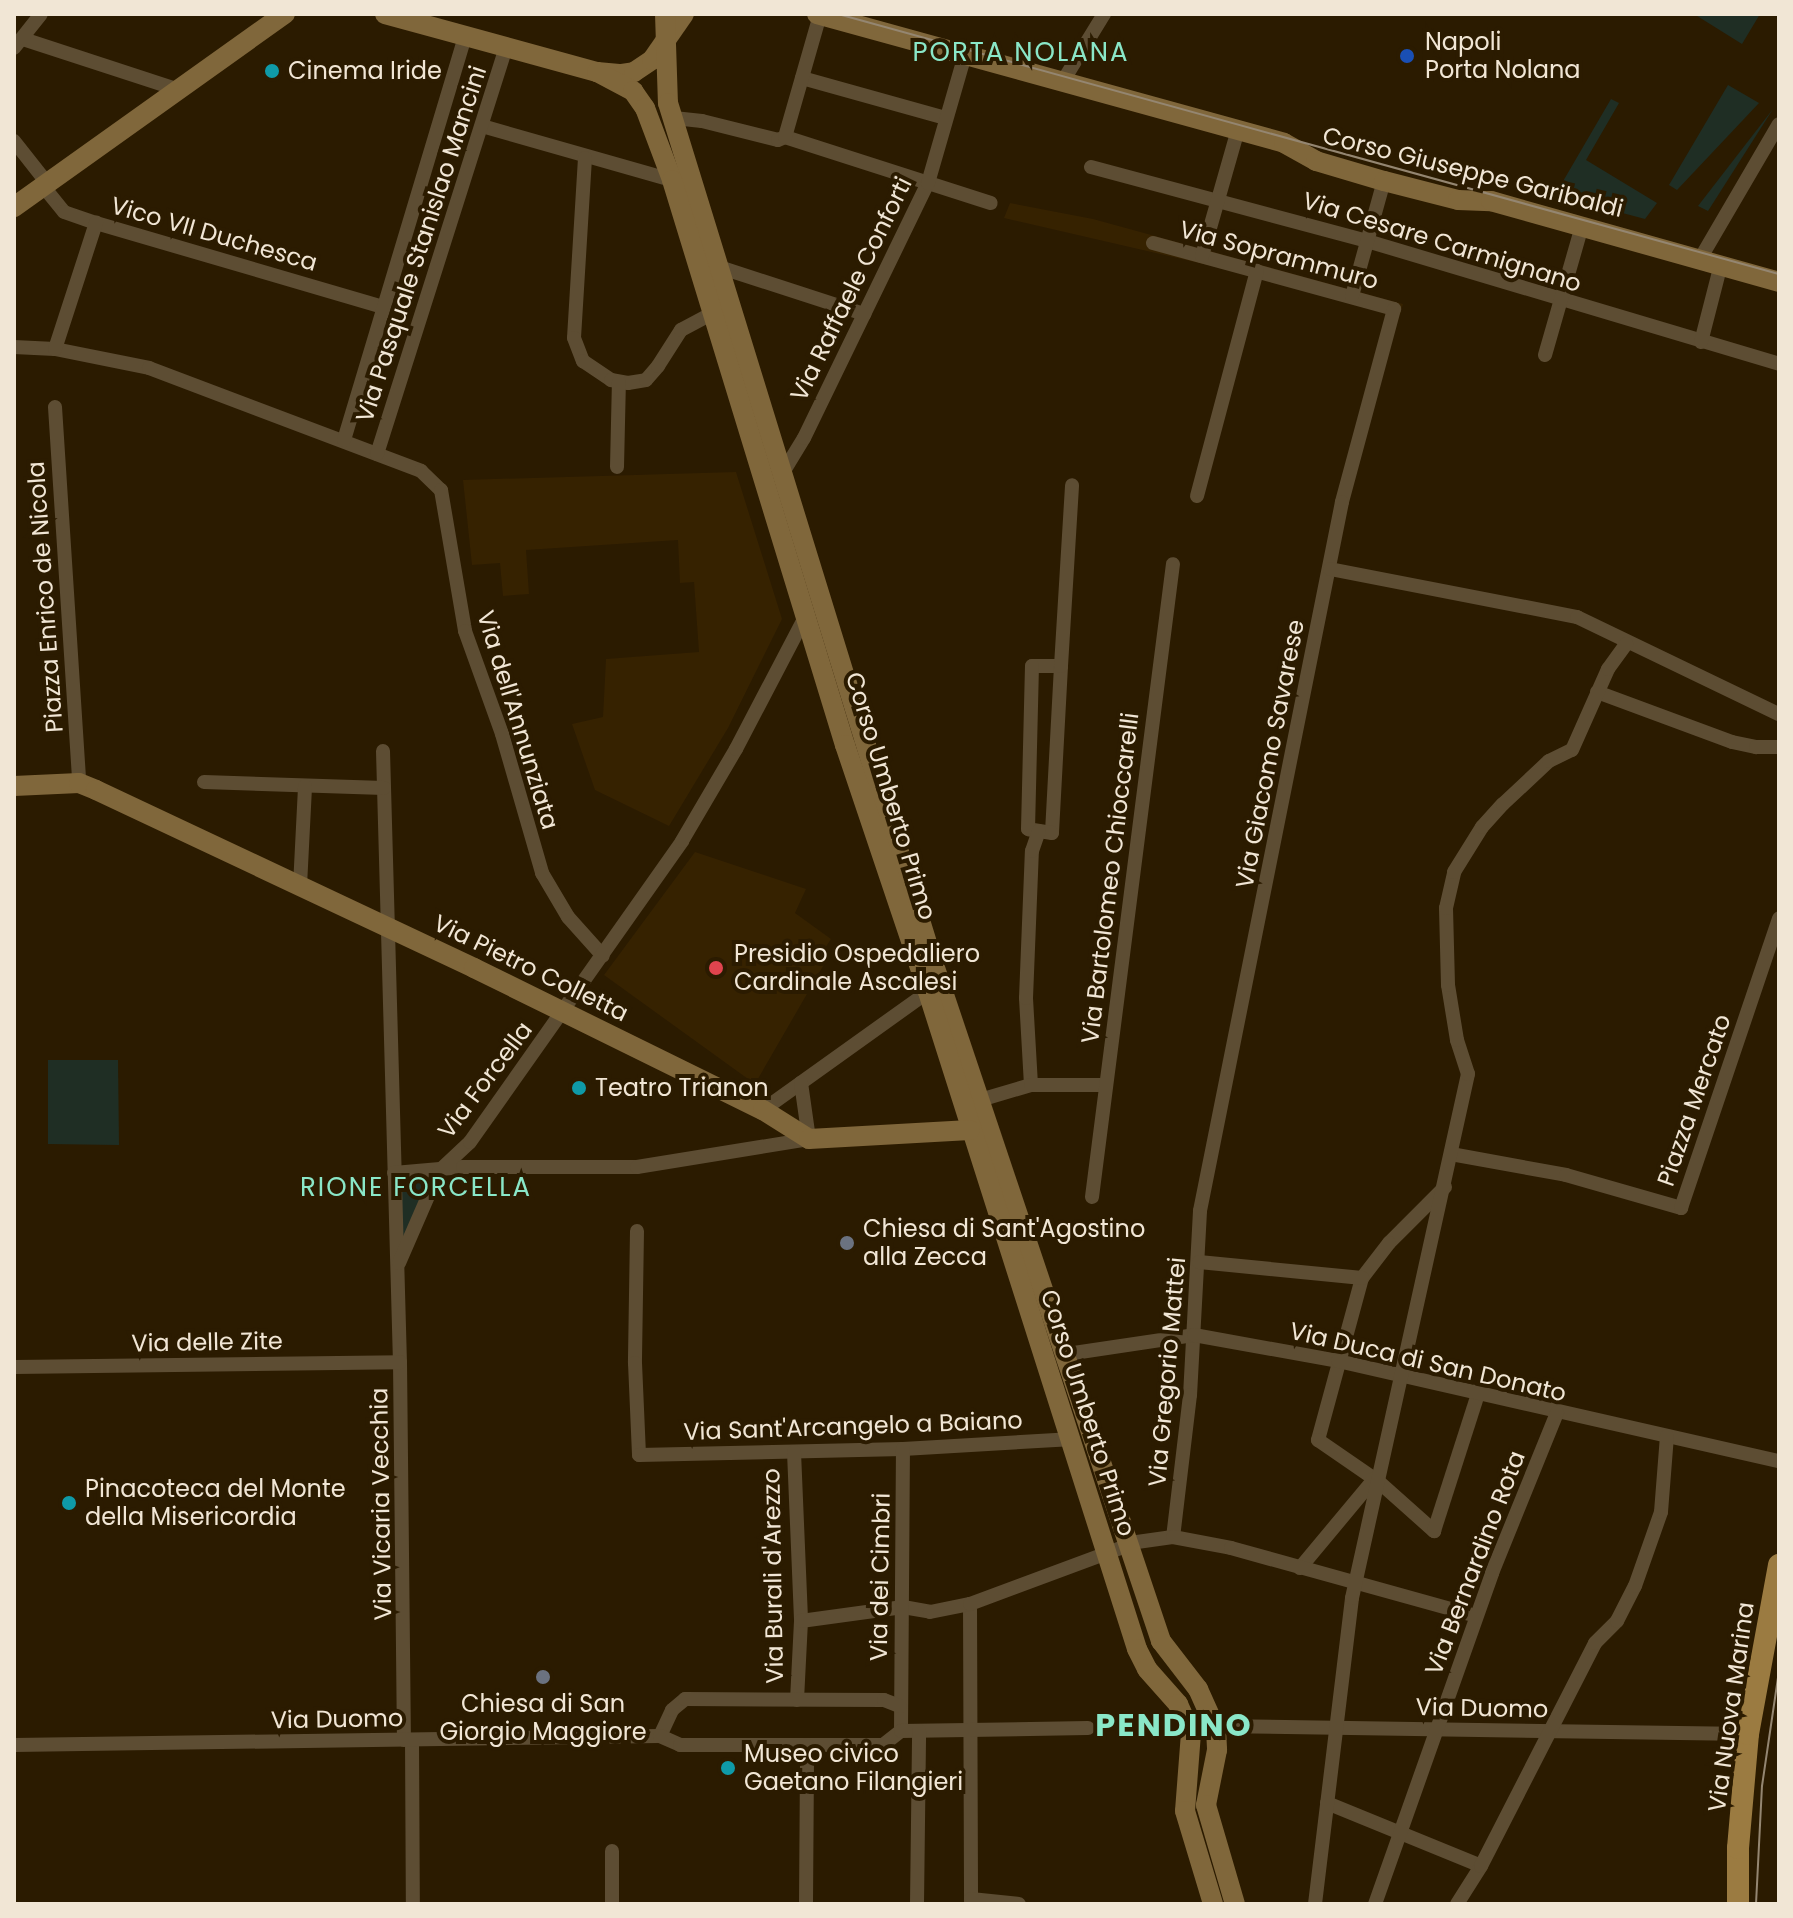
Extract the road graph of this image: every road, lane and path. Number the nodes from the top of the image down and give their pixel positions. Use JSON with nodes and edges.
{"nodes":[{"id":1,"x":41,"y":14,"type":"edge"},
{"id":2,"x":285,"y":14,"type":"edge"},
{"id":3,"x":385,"y":14,"type":"edge"},
{"id":4,"x":665,"y":14,"type":"edge"},
{"id":5,"x":684,"y":14,"type":"edge"},
{"id":6,"x":818,"y":14,"type":"edge"},
{"id":7,"x":1104,"y":14,"type":"edge"},
{"id":8,"x":465,"y":36,"type":"junction"},
{"id":9,"x":19,"y":43,"type":"edge"},
{"id":10,"x":666,"y":43,"type":"junction"},
{"id":11,"x":506,"y":47,"type":"junction"},
{"id":12,"x":965,"y":55,"type":"junction"},
{"id":13,"x":597,"y":72,"type":"junction"},
{"id":14,"x":802,"y":78,"type":"junction"},
{"id":15,"x":1063,"y":81,"type":"junction"},
{"id":16,"x":179,"y":90,"type":"junction"},
{"id":17,"x":674,"y":118,"type":"junction"},
{"id":18,"x":945,"y":118,"type":"junction"},
{"id":19,"x":1779,"y":124,"type":"edge"},
{"id":20,"x":482,"y":126,"type":"junction"},
{"id":21,"x":1238,"y":130,"type":"junction"},
{"id":22,"x":785,"y":137,"type":"junction"},
{"id":23,"x":14,"y":141,"type":"edge"},
{"id":24,"x":585,"y":158,"type":"junction"},
{"id":25,"x":1091,"y":167,"type":"dead end"},
{"id":26,"x":672,"y":180,"type":"junction"},
{"id":27,"x":1384,"y":181,"type":"junction"},
{"id":28,"x":928,"y":183,"type":"junction"},
{"id":29,"x":45,"y":185,"type":"junction"},
{"id":30,"x":1219,"y":199,"type":"junction"},
{"id":31,"x":991,"y":203,"type":"dead end"},
{"id":32,"x":14,"y":207,"type":"edge"},
{"id":33,"x":96,"y":223,"type":"junction"},
{"id":34,"x":1582,"y":226,"type":"junction"},
{"id":35,"x":1367,"y":241,"type":"junction"},
{"id":36,"x":1153,"y":243,"type":"dead end"},
{"id":37,"x":1202,"y":256,"type":"junction"},
{"id":38,"x":1700,"y":259,"type":"junction"},
{"id":39,"x":1721,"y":264,"type":"junction"},
{"id":40,"x":716,"y":266,"type":"junction"},
{"id":41,"x":1257,"y":271,"type":"junction"},
{"id":42,"x":1779,"y":282,"type":"edge"},
{"id":43,"x":1352,"y":296,"type":"junction"},
{"id":44,"x":1559,"y":300,"type":"junction"},
{"id":45,"x":383,"y":307,"type":"junction"},
{"id":46,"x":1394,"y":309,"type":"joint"},
{"id":47,"x":711,"y":314,"type":"junction"},
{"id":48,"x":864,"y":314,"type":"junction"},
{"id":49,"x":1701,"y":342,"type":"junction"},
{"id":50,"x":14,"y":347,"type":"edge"},
{"id":51,"x":55,"y":349,"type":"junction"},
{"id":52,"x":1545,"y":355,"type":"dead end"},
{"id":53,"x":1779,"y":364,"type":"edge"},
{"id":54,"x":619,"y":382,"type":"junction"},
{"id":55,"x":55,"y":407,"type":"dead end"},
{"id":56,"x":344,"y":440,"type":"junction"},
{"id":57,"x":377,"y":454,"type":"junction"},
{"id":58,"x":617,"y":467,"type":"dead end"},
{"id":59,"x":782,"y":474,"type":"junction"},
{"id":60,"x":1072,"y":485,"type":"dead end"},
{"id":61,"x":1197,"y":496,"type":"dead end"},
{"id":62,"x":1173,"y":564,"type":"dead end"},
{"id":63,"x":1330,"y":569,"type":"junction"},
{"id":64,"x":807,"y":612,"type":"junction"},
{"id":65,"x":1626,"y":644,"type":"junction"},
{"id":66,"x":1061,"y":666,"type":"junction"},
{"id":67,"x":1597,"y":692,"type":"junction"},
{"id":68,"x":1779,"y":714,"type":"edge"},
{"id":69,"x":1779,"y":747,"type":"edge"},
{"id":70,"x":383,"y":751,"type":"dead end"},
{"id":71,"x":204,"y":782,"type":"dead end"},
{"id":72,"x":79,"y":783,"type":"junction"},
{"id":73,"x":14,"y":786,"type":"edge"},
{"id":74,"x":305,"y":786,"type":"junction"},
{"id":75,"x":384,"y":788,"type":"junction"},
{"id":76,"x":1039,"y":831,"type":"junction"},
{"id":77,"x":300,"y":886,"type":"junction"},
{"id":78,"x":1779,"y":918,"type":"edge"},
{"id":79,"x":388,"y":927,"type":"junction"},
{"id":80,"x":603,"y":956,"type":"junction"},
{"id":81,"x":928,"y":992,"type":"junction"},
{"id":82,"x":562,"y":1012,"type":"junction"},
{"id":83,"x":801,"y":1083,"type":"junction"},
{"id":84,"x":1031,"y":1085,"type":"junction"},
{"id":85,"x":1106,"y":1085,"type":"junction"},
{"id":86,"x":980,"y":1100,"type":"junction"},
{"id":87,"x":763,"y":1110,"type":"junction"},
{"id":88,"x":970,"y":1130,"type":"junction"},
{"id":89,"x":809,"y":1139,"type":"junction"},
{"id":90,"x":1451,"y":1154,"type":"junction"},
{"id":91,"x":439,"y":1171,"type":"junction"},
{"id":92,"x":394,"y":1173,"type":"junction"},
{"id":93,"x":1446,"y":1187,"type":"junction"},
{"id":94,"x":1092,"y":1197,"type":"dead end"},
{"id":95,"x":1200,"y":1211,"type":"joint"},
{"id":96,"x":637,"y":1231,"type":"dead end"},
{"id":97,"x":1199,"y":1262,"type":"junction"},
{"id":98,"x":397,"y":1267,"type":"junction"},
{"id":99,"x":1362,"y":1278,"type":"junction"},
{"id":100,"x":1194,"y":1335,"type":"junction"},
{"id":101,"x":1067,"y":1354,"type":"junction"},
{"id":102,"x":1338,"y":1361,"type":"junction"},
{"id":103,"x":400,"y":1362,"type":"junction"},
{"id":104,"x":14,"y":1367,"type":"edge"},
{"id":105,"x":1401,"y":1375,"type":"junction"},
{"id":106,"x":1478,"y":1394,"type":"junction"},
{"id":107,"x":1557,"y":1413,"type":"junction"},
{"id":108,"x":1667,"y":1436,"type":"junction"},
{"id":109,"x":1069,"y":1439,"type":"junction"},
{"id":110,"x":903,"y":1449,"type":"junction"},
{"id":111,"x":794,"y":1452,"type":"junction"},
{"id":112,"x":1779,"y":1461,"type":"edge"},
{"id":113,"x":1377,"y":1480,"type":"junction"},
{"id":114,"x":1173,"y":1537,"type":"junction"},
{"id":115,"x":1128,"y":1545,"type":"junction"},
{"id":116,"x":1106,"y":1554,"type":"junction"},
{"id":117,"x":1779,"y":1565,"type":"edge"},
{"id":118,"x":1296,"y":1567,"type":"junction"},
{"id":119,"x":1355,"y":1584,"type":"junction"},
{"id":120,"x":970,"y":1604,"type":"junction"},
{"id":121,"x":903,"y":1607,"type":"junction"},
{"id":122,"x":1476,"y":1616,"type":"junction"},
{"id":123,"x":801,"y":1621,"type":"junction"},
{"id":124,"x":797,"y":1700,"type":"junction"},
{"id":125,"x":900,"y":1706,"type":"junction"},
{"id":126,"x":1215,"y":1726,"type":"junction"},
{"id":127,"x":1337,"y":1727,"type":"junction"},
{"id":128,"x":1088,"y":1728,"type":"dead end"},
{"id":129,"x":1434,"y":1729,"type":"junction"},
{"id":130,"x":901,"y":1731,"type":"junction"},
{"id":131,"x":919,"y":1731,"type":"junction"},
{"id":132,"x":971,"y":1731,"type":"junction"},
{"id":133,"x":1550,"y":1731,"type":"junction"},
{"id":134,"x":1748,"y":1734,"type":"junction"},
{"id":135,"x":660,"y":1736,"type":"junction"},
{"id":136,"x":408,"y":1740,"type":"junction"},
{"id":137,"x":14,"y":1745,"type":"edge"},
{"id":138,"x":807,"y":1745,"type":"junction"},
{"id":139,"x":1327,"y":1803,"type":"junction"},
{"id":140,"x":1196,"y":1808,"type":"junction"},
{"id":141,"x":1400,"y":1830,"type":"junction"},
{"id":142,"x":612,"y":1851,"type":"dead end"},
{"id":143,"x":1481,"y":1866,"type":"junction"},
{"id":144,"x":971,"y":1901,"type":"edge"},
{"id":145,"x":413,"y":1904,"type":"edge"},
{"id":146,"x":612,"y":1904,"type":"edge"},
{"id":147,"x":806,"y":1904,"type":"edge"},
{"id":148,"x":917,"y":1904,"type":"edge"},
{"id":149,"x":1019,"y":1904,"type":"edge"},
{"id":150,"x":1213,"y":1904,"type":"edge"},
{"id":151,"x":1235,"y":1904,"type":"edge"},
{"id":152,"x":1315,"y":1904,"type":"edge"},
{"id":153,"x":1375,"y":1904,"type":"edge"},
{"id":154,"x":1457,"y":1904,"type":"edge"},
{"id":155,"x":1738,"y":1904,"type":"edge"}],
"edges":[{"from":1,"to":9,"type":"street"},
{"from":2,"to":16,"type":"main road"},
{"from":3,"to":8,"type":"main road"},
{"from":4,"to":10,"type":"main road","name":"Corso Umberto Primo"},
{"from":5,"to":10,"type":"main road"},
{"from":6,"to":12,"type":"main road"},
{"from":6,"to":14,"type":"street"},
{"from":7,"to":15,"type":"street"},
{"from":8,"to":11,"type":"main road"},
{"from":8,"to":45,"type":"street","name":"Via Pasquale Stanislao Mancini"},
{"from":9,"to":16,"type":"street"},
{"from":10,"to":13,"type":"main road"},
{"from":10,"to":17,"type":"main road","name":"Corso Umberto Primo"},
{"from":11,"to":13,"type":"main road"},
{"from":11,"to":20,"type":"street","name":"Via Pasquale Stanislao Mancini"},
{"from":12,"to":15,"type":"main road","name":"Corso Giuseppe Garibaldi"},
{"from":12,"to":18,"type":"street","name":"Via Raffaele Conforti"},
{"from":13,"to":26,"type":"main road","name":"Corso Umberto Primo"},
{"from":14,"to":18,"type":"street"},
{"from":14,"to":22,"type":"street"},
{"from":15,"to":21,"type":"main road","name":"Corso Giuseppe Garibaldi"},
{"from":16,"to":29,"type":"main road"},
{"from":17,"to":22,"type":"street"},
{"from":17,"to":40,"type":"main road","name":"Corso Umberto Primo"},
{"from":18,"to":28,"type":"street","name":"Via Raffaele Conforti"},
{"from":19,"to":38,"type":"street"},
{"from":20,"to":24,"type":"street"},
{"from":20,"to":57,"type":"street","name":"Via Pasquale Stanislao Mancini"},
{"from":21,"to":27,"type":"main road","name":"Corso Giuseppe Garibaldi"},
{"from":21,"to":30,"type":"street"},
{"from":22,"to":28,"type":"street"},
{"from":23,"to":29,"type":"street","name":"Vico VII Duchesca"},
{"from":24,"to":26,"type":"street"},
{"from":24,"to":54,"type":"street"},
{"from":25,"to":30,"type":"street","name":"Via Cesare Carmignano"},
{"from":26,"to":47,"type":"main road","name":"Corso Umberto Primo"},
{"from":27,"to":34,"type":"main road","name":"Corso Giuseppe Garibaldi"},
{"from":27,"to":35,"type":"street"},
{"from":28,"to":31,"type":"street"},
{"from":28,"to":48,"type":"street","name":"Via Raffaele Conforti"},
{"from":29,"to":32,"type":"main road"},
{"from":29,"to":33,"type":"street","name":"Vico VII Duchesca"},
{"from":30,"to":35,"type":"street","name":"Via Cesare Carmignano"},
{"from":30,"to":37,"type":"street"},
{"from":33,"to":45,"type":"street","name":"Vico VII Duchesca"},
{"from":33,"to":51,"type":"street"},
{"from":34,"to":38,"type":"main road","name":"Corso Giuseppe Garibaldi"},
{"from":34,"to":44,"type":"street"},
{"from":35,"to":43,"type":"street"},
{"from":35,"to":44,"type":"street","name":"Via Cesare Carmignano"},
{"from":36,"to":37,"type":"street","name":"Via Soprammuro"},
{"from":37,"to":41,"type":"street","name":"Via Soprammuro"},
{"from":38,"to":39,"type":"main road","name":"Corso Giuseppe Garibaldi"},
{"from":39,"to":42,"type":"main road","name":"Corso Giuseppe Garibaldi"},
{"from":39,"to":49,"type":"street"},
{"from":40,"to":48,"type":"street"},
{"from":40,"to":59,"type":"main road","name":"Corso Umberto Primo"},
{"from":41,"to":43,"type":"street","name":"Via Soprammuro"},
{"from":41,"to":61,"type":"street"},
{"from":43,"to":46,"type":"street","name":"Via Soprammuro"},
{"from":44,"to":49,"type":"street","name":"Via Cesare Carmignano"},
{"from":44,"to":52,"type":"street"},
{"from":45,"to":56,"type":"street","name":"Via Pasquale Stanislao Mancini"},
{"from":46,"to":63,"type":"street","name":"Via Giacomo Savarese"},
{"from":47,"to":54,"type":"street"},
{"from":47,"to":64,"type":"main road","name":"Corso Umberto Primo"},
{"from":48,"to":59,"type":"street","name":"Via Raffaele Conforti"},
{"from":49,"to":53,"type":"street","name":"Via Cesare Carmignano"},
{"from":50,"to":51,"type":"street"},
{"from":51,"to":56,"type":"street"},
{"from":54,"to":58,"type":"street"},
{"from":55,"to":72,"type":"street","name":"Piazza Enrico de Nicola"},
{"from":56,"to":57,"type":"street"},
{"from":57,"to":80,"type":"street","name":"Via dell'Annunziata"},
{"from":59,"to":86,"type":"main road","name":"Corso Umberto Primo"},
{"from":60,"to":66,"type":"street"},
{"from":62,"to":85,"type":"street","name":"Via Bartolomeo Chioccarelli"},
{"from":63,"to":65,"type":"street"},
{"from":63,"to":95,"type":"street","name":"Via Giacomo Savarese"},
{"from":64,"to":80,"type":"street","name":"Via Forcella"},
{"from":64,"to":81,"type":"main road","name":"Corso Umberto Primo"},
{"from":65,"to":67,"type":"street"},
{"from":65,"to":68,"type":"street"},
{"from":66,"to":76,"type":"street"},
{"from":66,"to":76,"type":"street"},
{"from":67,"to":69,"type":"street"},
{"from":67,"to":90,"type":"street"},
{"from":70,"to":75,"type":"street","name":"Via Vicaria Vecchia"},
{"from":71,"to":74,"type":"street"},
{"from":72,"to":73,"type":"main road"},
{"from":72,"to":77,"type":"main road","name":"Via Pietro Colletta"},
{"from":74,"to":75,"type":"street"},
{"from":74,"to":77,"type":"street"},
{"from":75,"to":79,"type":"street","name":"Via Vicaria Vecchia"},
{"from":76,"to":84,"type":"street"},
{"from":77,"to":79,"type":"main road","name":"Via Pietro Colletta"},
{"from":78,"to":90,"type":"street","name":"Piazza Mercato"},
{"from":79,"to":82,"type":"main road","name":"Via Pietro Colletta"},
{"from":79,"to":92,"type":"street","name":"Via Vicaria Vecchia"},
{"from":80,"to":82,"type":"street","name":"Via Forcella"},
{"from":81,"to":83,"type":"street"},
{"from":81,"to":88,"type":"main road","name":"Corso Umberto Primo"},
{"from":82,"to":87,"type":"main road","name":"Via Pietro Colletta"},
{"from":82,"to":91,"type":"street","name":"Via Forcella"},
{"from":83,"to":87,"type":"street"},
{"from":83,"to":89,"type":"street"},
{"from":84,"to":85,"type":"street"},
{"from":84,"to":86,"type":"street"},
{"from":85,"to":94,"type":"street","name":"Via Bartolomeo Chioccarelli"},
{"from":86,"to":101,"type":"main road","name":"Corso Umberto Primo"},
{"from":87,"to":89,"type":"main road","name":"Via Pietro Colletta"},
{"from":88,"to":89,"type":"main road"},
{"from":88,"to":109,"type":"main road","name":"Corso Umberto Primo"},
{"from":89,"to":91,"type":"street"},
{"from":90,"to":93,"type":"street"},
{"from":91,"to":92,"type":"street"},
{"from":91,"to":98,"type":"street"},
{"from":92,"to":98,"type":"street","name":"Via Vicaria Vecchia"},
{"from":93,"to":99,"type":"street"},
{"from":93,"to":105,"type":"street"},
{"from":95,"to":97,"type":"street","name":"Via Gregorio Mattei"},
{"from":96,"to":111,"type":"street","name":"Via Sant'Arcangelo a Baiano"},
{"from":97,"to":99,"type":"street"},
{"from":97,"to":100,"type":"street","name":"Via Gregorio Mattei"},
{"from":98,"to":103,"type":"street","name":"Via Vicaria Vecchia"},
{"from":99,"to":102,"type":"street"},
{"from":100,"to":101,"type":"street","name":"Via Duca di San Donato"},
{"from":100,"to":102,"type":"street","name":"Via Duca di San Donato"},
{"from":100,"to":114,"type":"street","name":"Via Gregorio Mattei"},
{"from":101,"to":115,"type":"main road","name":"Corso Umberto Primo"},
{"from":102,"to":105,"type":"street","name":"Via Duca di San Donato"},
{"from":102,"to":113,"type":"street"},
{"from":103,"to":104,"type":"street","name":"Via delle Zite"},
{"from":103,"to":136,"type":"street","name":"Via Vicaria Vecchia"},
{"from":105,"to":106,"type":"street","name":"Via Duca di San Donato"},
{"from":105,"to":113,"type":"street"},
{"from":106,"to":107,"type":"street","name":"Via Duca di San Donato"},
{"from":106,"to":113,"type":"street"},
{"from":107,"to":108,"type":"street","name":"Via Duca di San Donato"},
{"from":107,"to":122,"type":"street","name":"Via Bernardino Rota"},
{"from":108,"to":112,"type":"street","name":"Via Duca di San Donato"},
{"from":108,"to":133,"type":"street"},
{"from":109,"to":110,"type":"street","name":"Via Sant'Arcangelo a Baiano"},
{"from":109,"to":116,"type":"main road","name":"Corso Umberto Primo"},
{"from":110,"to":111,"type":"street","name":"Via Sant'Arcangelo a Baiano"},
{"from":110,"to":121,"type":"street","name":"Via dei Cimbri"},
{"from":111,"to":123,"type":"street","name":"Via Burali d'Arezzo"},
{"from":113,"to":118,"type":"street"},
{"from":113,"to":119,"type":"street"},
{"from":114,"to":115,"type":"street"},
{"from":114,"to":118,"type":"street"},
{"from":115,"to":116,"type":"street"},
{"from":115,"to":126,"type":"main road","name":"Corso Umberto Primo"},
{"from":116,"to":120,"type":"street"},
{"from":116,"to":140,"type":"main road","name":"Corso Umberto Primo"},
{"from":117,"to":134,"type":"main road","name":"Via Nuova Marina"},
{"from":118,"to":119,"type":"street"},
{"from":119,"to":122,"type":"street"},
{"from":119,"to":127,"type":"street"},
{"from":120,"to":121,"type":"street"},
{"from":120,"to":132,"type":"street"},
{"from":121,"to":123,"type":"street"},
{"from":121,"to":125,"type":"street","name":"Via dei Cimbri"},
{"from":122,"to":129,"type":"street","name":"Via Bernardino Rota"},
{"from":123,"to":124,"type":"street","name":"Via Burali d'Arezzo"},
{"from":124,"to":125,"type":"street"},
{"from":124,"to":135,"type":"street"},
{"from":125,"to":130,"type":"street"},
{"from":126,"to":127,"type":"street","name":"Via Duomo"},
{"from":126,"to":140,"type":"main road"},
{"from":127,"to":129,"type":"street","name":"Via Duomo"},
{"from":127,"to":139,"type":"street"},
{"from":128,"to":132,"type":"street","name":"Via Duomo"},
{"from":129,"to":133,"type":"street","name":"Via Duomo"},
{"from":129,"to":141,"type":"street","name":"Via Bernardino Rota"},
{"from":130,"to":131,"type":"street","name":"Via Duomo"},
{"from":130,"to":138,"type":"street","name":"Via Duomo"},
{"from":131,"to":132,"type":"street","name":"Via Duomo"},
{"from":131,"to":148,"type":"street"},
{"from":132,"to":144,"type":"street"},
{"from":133,"to":134,"type":"street","name":"Via Duomo"},
{"from":133,"to":143,"type":"street"},
{"from":134,"to":155,"type":"main road","name":"Via Nuova Marina"},
{"from":135,"to":136,"type":"street","name":"Via Duomo"},
{"from":135,"to":138,"type":"street","name":"Via Duomo"},
{"from":136,"to":137,"type":"street","name":"Via Duomo"},
{"from":136,"to":145,"type":"street","name":"Via Vicaria Vecchia"},
{"from":138,"to":147,"type":"street"},
{"from":139,"to":141,"type":"street"},
{"from":139,"to":152,"type":"street"},
{"from":140,"to":150,"type":"main road"},
{"from":140,"to":151,"type":"main road"},
{"from":141,"to":143,"type":"street"},
{"from":141,"to":153,"type":"street","name":"Via Bernardino Rota"},
{"from":142,"to":146,"type":"street"},
{"from":143,"to":154,"type":"street"},
{"from":144,"to":149,"type":"street"}]}
